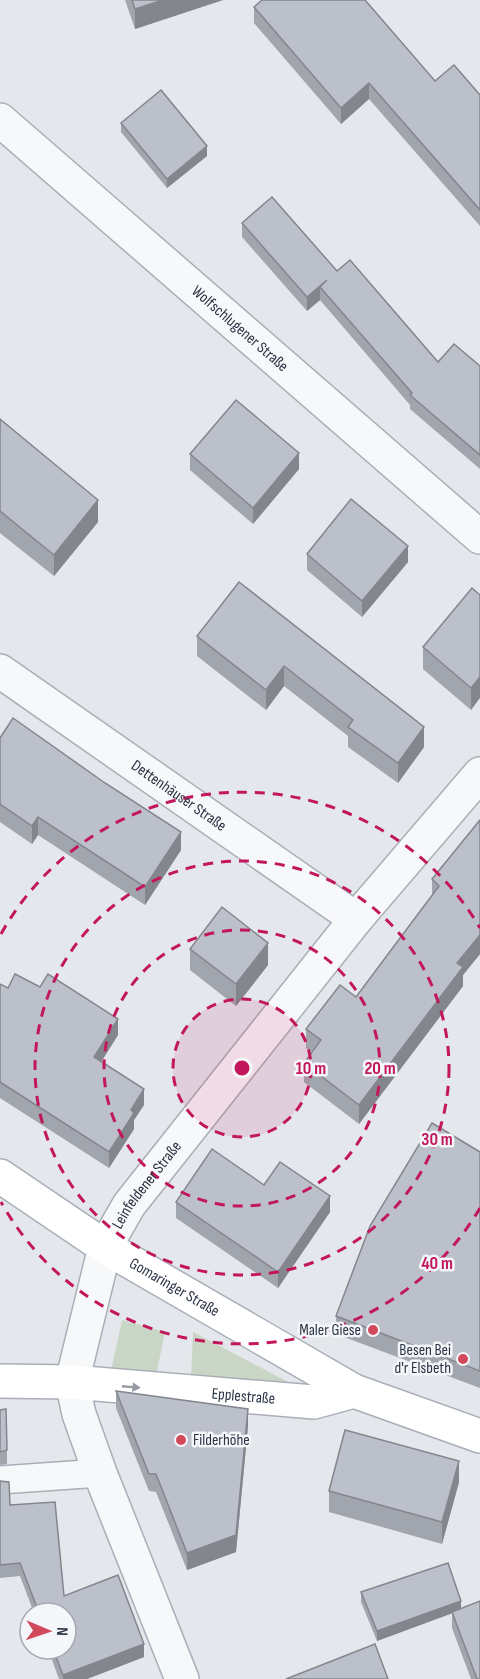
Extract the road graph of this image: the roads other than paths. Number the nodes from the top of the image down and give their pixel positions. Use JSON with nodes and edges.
{"nodes":[{"id":1,"x":0,"y":120,"type":"edge"},
{"id":2,"x":480,"y":537,"type":"edge"},
{"id":3,"x":0,"y":671,"type":"edge"},
{"id":4,"x":480,"y":774,"type":"edge"},
{"id":5,"x":356,"y":919,"type":"junction"},
{"id":6,"x":0,"y":1176,"type":"edge"},
{"id":7,"x":105,"y":1247,"type":"junction"},
{"id":8,"x":0,"y":1381,"type":"edge"},
{"id":9,"x":72,"y":1382,"type":"junction"},
{"id":10,"x":354,"y":1391,"type":"junction"},
{"id":11,"x":480,"y":1436,"type":"edge"},
{"id":12,"x":100,"y":1473,"type":"junction"},
{"id":13,"x":0,"y":1480,"type":"edge"},
{"id":14,"x":182,"y":1679,"type":"edge"}],
"edges":[{"from":1,"to":2,"type":"street","name":"Wolfschlugener Straße"},
{"from":3,"to":5,"type":"street","name":"Dettenhäuser Straße"},
{"from":4,"to":5,"type":"street","name":"Leinfeldener Straße"},
{"from":5,"to":7,"type":"street","name":"Leinfeldener Straße"},
{"from":6,"to":7,"type":"street","name":"Gomaringer Straße"},
{"from":7,"to":9,"type":"street","name":"Leinfeldener Straße"},
{"from":7,"to":10,"type":"street","name":"Gomaringer Straße"},
{"from":8,"to":9,"type":"street","name":"Epplestraße"},
{"from":9,"to":10,"type":"street","name":"Epplestraße","one_way":true},
{"from":9,"to":12,"type":"street","name":"Leinfeldener Straße"},
{"from":10,"to":11,"type":"street"},
{"from":12,"to":13,"type":"lane"},
{"from":12,"to":14,"type":"street","name":"Leinfeldener Straße"}]}
